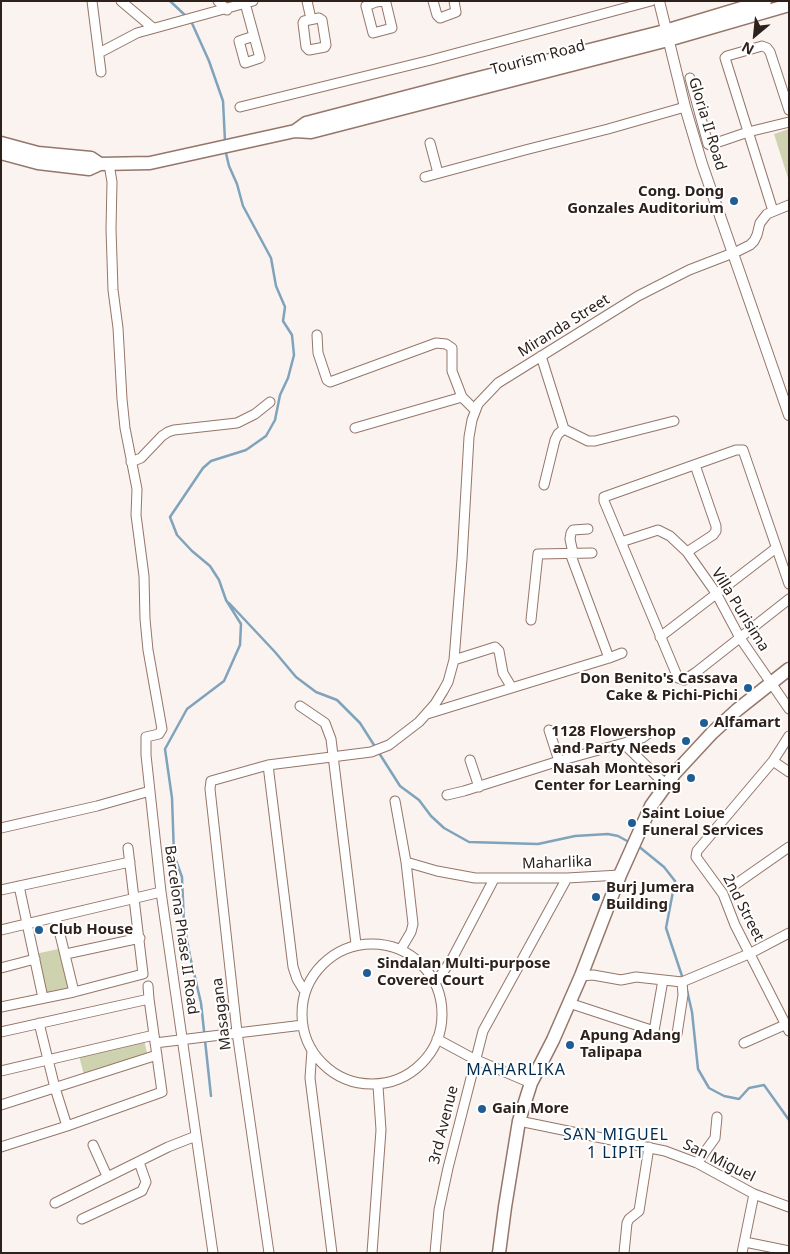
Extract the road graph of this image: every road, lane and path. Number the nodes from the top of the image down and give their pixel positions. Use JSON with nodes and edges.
{"nodes":[{"id":1,"x":92,"y":1,"type":"edge"},
{"id":2,"x":121,"y":1,"type":"edge"},
{"id":3,"x":218,"y":1,"type":"edge"},
{"id":4,"x":307,"y":1,"type":"edge"},
{"id":5,"x":433,"y":1,"type":"edge"},
{"id":6,"x":454,"y":1,"type":"edge"},
{"id":7,"x":651,"y":1,"type":"edge"},
{"id":8,"x":659,"y":1,"type":"edge"},
{"id":9,"x":765,"y":1,"type":"edge"},
{"id":10,"x":249,"y":2,"type":"edge"},
{"id":11,"x":789,"y":5,"type":"edge"},
{"id":12,"x":227,"y":10,"type":"junction"},
{"id":13,"x":310,"y":20,"type":"dead end"},
{"id":14,"x":153,"y":28,"type":"junction"},
{"id":15,"x":254,"y":36,"type":"junction"},
{"id":16,"x":667,"y":36,"type":"junction"},
{"id":17,"x":99,"y":53,"type":"junction"},
{"id":18,"x":101,"y":72,"type":"dead end"},
{"id":19,"x":690,"y":78,"type":"dead end"},
{"id":20,"x":240,"y":107,"type":"dead end"},
{"id":21,"x":685,"y":107,"type":"junction"},
{"id":22,"x":789,"y":110,"type":"edge"},
{"id":23,"x":789,"y":122,"type":"edge"},
{"id":24,"x":748,"y":132,"type":"junction"},
{"id":25,"x":1,"y":143,"type":"edge"},
{"id":26,"x":430,"y":143,"type":"dead end"},
{"id":27,"x":1,"y":153,"type":"edge"},
{"id":28,"x":105,"y":164,"type":"junction"},
{"id":29,"x":438,"y":174,"type":"junction"},
{"id":30,"x":425,"y":177,"type":"dead end"},
{"id":31,"x":789,"y":206,"type":"edge"},
{"id":32,"x":773,"y":211,"type":"junction"},
{"id":33,"x":736,"y":252,"type":"junction"},
{"id":34,"x":317,"y":335,"type":"dead end"},
{"id":35,"x":541,"y":356,"type":"junction"},
{"id":36,"x":462,"y":398,"type":"junction"},
{"id":37,"x":270,"y":402,"type":"dead end"},
{"id":38,"x":475,"y":410,"type":"junction"},
{"id":39,"x":789,"y":415,"type":"edge"},
{"id":40,"x":674,"y":421,"type":"dead end"},
{"id":41,"x":355,"y":428,"type":"dead end"},
{"id":42,"x":564,"y":429,"type":"junction"},
{"id":43,"x":131,"y":462,"type":"junction"},
{"id":44,"x":695,"y":464,"type":"junction"},
{"id":45,"x":544,"y":485,"type":"dead end"},
{"id":46,"x":588,"y":529,"type":"dead end"},
{"id":47,"x":621,"y":542,"type":"junction"},
{"id":48,"x":776,"y":548,"type":"junction"},
{"id":49,"x":687,"y":552,"type":"junction"},
{"id":50,"x":572,"y":553,"type":"junction"},
{"id":51,"x":592,"y":553,"type":"dead end"},
{"id":52,"x":789,"y":584,"type":"edge"},
{"id":53,"x":716,"y":593,"type":"junction"},
{"id":54,"x":789,"y":599,"type":"edge"},
{"id":55,"x":531,"y":620,"type":"dead end"},
{"id":56,"x":660,"y":637,"type":"junction"},
{"id":57,"x":740,"y":638,"type":"junction"},
{"id":58,"x":622,"y":652,"type":"dead end"},
{"id":59,"x":609,"y":658,"type":"junction"},
{"id":60,"x":454,"y":660,"type":"junction"},
{"id":61,"x":789,"y":668,"type":"edge"},
{"id":62,"x":770,"y":683,"type":"junction"},
{"id":63,"x":512,"y":688,"type":"junction"},
{"id":64,"x":300,"y":706,"type":"dead end"},
{"id":65,"x":789,"y":709,"type":"edge"},
{"id":66,"x":427,"y":714,"type":"junction"},
{"id":67,"x":549,"y":730,"type":"dead end"},
{"id":68,"x":649,"y":733,"type":"dead end"},
{"id":69,"x":789,"y":736,"type":"edge"},
{"id":70,"x":624,"y":744,"type":"junction"},
{"id":71,"x":334,"y":756,"type":"junction"},
{"id":72,"x":470,"y":760,"type":"dead end"},
{"id":73,"x":559,"y":761,"type":"junction"},
{"id":74,"x":773,"y":761,"type":"junction"},
{"id":75,"x":268,"y":765,"type":"junction"},
{"id":76,"x":789,"y":772,"type":"edge"},
{"id":77,"x":666,"y":785,"type":"junction"},
{"id":78,"x":479,"y":787,"type":"junction"},
{"id":79,"x":150,"y":791,"type":"junction"},
{"id":80,"x":447,"y":795,"type":"dead end"},
{"id":81,"x":395,"y":800,"type":"dead end"},
{"id":82,"x":1,"y":828,"type":"edge"},
{"id":83,"x":789,"y":847,"type":"edge"},
{"id":84,"x":128,"y":848,"type":"dead end"},
{"id":85,"x":130,"y":862,"type":"junction"},
{"id":86,"x":406,"y":862,"type":"junction"},
{"id":87,"x":620,"y":875,"type":"junction"},
{"id":88,"x":568,"y":878,"type":"junction"},
{"id":89,"x":494,"y":879,"type":"junction"},
{"id":90,"x":736,"y":884,"type":"dead end"},
{"id":91,"x":19,"y":886,"type":"junction"},
{"id":92,"x":1,"y":890,"type":"edge"},
{"id":93,"x":161,"y":892,"type":"junction"},
{"id":94,"x":135,"y":897,"type":"junction"},
{"id":95,"x":56,"y":918,"type":"junction"},
{"id":96,"x":28,"y":924,"type":"junction"},
{"id":97,"x":1,"y":930,"type":"edge"},
{"id":98,"x":789,"y":933,"type":"edge"},
{"id":99,"x":140,"y":938,"type":"junction"},
{"id":100,"x":356,"y":944,"type":"junction"},
{"id":101,"x":401,"y":949,"type":"junction"},
{"id":102,"x":751,"y":953,"type":"junction"},
{"id":103,"x":66,"y":954,"type":"junction"},
{"id":104,"x":35,"y":959,"type":"junction"},
{"id":105,"x":1,"y":968,"type":"edge"},
{"id":106,"x":581,"y":976,"type":"junction"},
{"id":107,"x":663,"y":980,"type":"junction"},
{"id":108,"x":683,"y":981,"type":"junction"},
{"id":109,"x":436,"y":982,"type":"junction"},
{"id":110,"x":148,"y":986,"type":"dead end"},
{"id":111,"x":303,"y":990,"type":"junction"},
{"id":112,"x":74,"y":992,"type":"junction"},
{"id":113,"x":43,"y":998,"type":"junction"},
{"id":114,"x":149,"y":999,"type":"junction"},
{"id":115,"x":569,"y":1003,"type":"junction"},
{"id":116,"x":1,"y":1007,"type":"edge"},
{"id":117,"x":39,"y":1023,"type":"junction"},
{"id":118,"x":303,"y":1025,"type":"junction"},
{"id":119,"x":788,"y":1026,"type":"edge"},
{"id":120,"x":1,"y":1032,"type":"edge"},
{"id":121,"x":237,"y":1032,"type":"junction"},
{"id":122,"x":677,"y":1034,"type":"dead end"},
{"id":123,"x":155,"y":1039,"type":"junction"},
{"id":124,"x":437,"y":1039,"type":"junction"},
{"id":125,"x":182,"y":1040,"type":"junction"},
{"id":126,"x":744,"y":1043,"type":"dead end"},
{"id":127,"x":312,"y":1050,"type":"junction"},
{"id":128,"x":157,"y":1055,"type":"junction"},
{"id":129,"x":474,"y":1059,"type":"junction"},
{"id":130,"x":48,"y":1061,"type":"junction"},
{"id":131,"x":1,"y":1072,"type":"edge"},
{"id":132,"x":531,"y":1083,"type":"junction"},
{"id":133,"x":378,"y":1086,"type":"junction"},
{"id":134,"x":54,"y":1088,"type":"junction"},
{"id":135,"x":1,"y":1106,"type":"edge"},
{"id":136,"x":717,"y":1116,"type":"dead end"},
{"id":137,"x":519,"y":1121,"type":"junction"},
{"id":138,"x":67,"y":1126,"type":"junction"},
{"id":139,"x":196,"y":1136,"type":"junction"},
{"id":140,"x":93,"y":1145,"type":"dead end"},
{"id":141,"x":1,"y":1147,"type":"edge"},
{"id":142,"x":649,"y":1147,"type":"junction"},
{"id":143,"x":139,"y":1162,"type":"junction"},
{"id":144,"x":697,"y":1163,"type":"junction"},
{"id":145,"x":107,"y":1176,"type":"junction"},
{"id":146,"x":754,"y":1194,"type":"junction"},
{"id":147,"x":55,"y":1203,"type":"dead end"},
{"id":148,"x":789,"y":1207,"type":"edge"},
{"id":149,"x":82,"y":1218,"type":"dead end"},
{"id":150,"x":745,"y":1242,"type":"junction"},
{"id":151,"x":789,"y":1251,"type":"edge"},
{"id":152,"x":213,"y":1253,"type":"edge"},
{"id":153,"x":269,"y":1253,"type":"edge"},
{"id":154,"x":332,"y":1253,"type":"edge"},
{"id":155,"x":372,"y":1253,"type":"edge"},
{"id":156,"x":435,"y":1253,"type":"edge"},
{"id":157,"x":500,"y":1253,"type":"edge"},
{"id":158,"x":624,"y":1253,"type":"edge"},
{"id":159,"x":742,"y":1253,"type":"edge"}],
"edges":[{"from":1,"to":17,"type":"street"},
{"from":2,"to":14,"type":"street"},
{"from":3,"to":12,"type":"street"},
{"from":4,"to":13,"type":"street"},
{"from":5,"to":6,"type":"street"},
{"from":7,"to":20,"type":"street"},
{"from":8,"to":16,"type":"street","name":"Gloria II Road"},
{"from":9,"to":16,"type":"main road","name":"Tourism Road"},
{"from":10,"to":12,"type":"street"},
{"from":10,"to":15,"type":"street"},
{"from":11,"to":16,"type":"main road","name":"Tourism Road"},
{"from":12,"to":14,"type":"street"},
{"from":14,"to":17,"type":"street"},
{"from":15,"to":15,"type":"street"},
{"from":16,"to":21,"type":"street","name":"Gloria II Road"},
{"from":16,"to":28,"type":"main road","name":"Tourism Road"},
{"from":17,"to":18,"type":"street"},
{"from":19,"to":24,"type":"street"},
{"from":21,"to":29,"type":"street"},
{"from":21,"to":33,"type":"street","name":"Gloria II Road"},
{"from":22,"to":24,"type":"street"},
{"from":23,"to":24,"type":"street"},
{"from":24,"to":32,"type":"street"},
{"from":25,"to":28,"type":"main road","name":"Tourism Road"},
{"from":26,"to":29,"type":"street"},
{"from":27,"to":28,"type":"main road","name":"Tourism Road"},
{"from":28,"to":43,"type":"street"},
{"from":29,"to":30,"type":"street"},
{"from":31,"to":32,"type":"street"},
{"from":32,"to":33,"type":"street","name":"Miranda Street"},
{"from":33,"to":35,"type":"street","name":"Miranda Street"},
{"from":33,"to":39,"type":"street","name":"Gloria II Road"},
{"from":34,"to":36,"type":"street"},
{"from":35,"to":38,"type":"street","name":"Miranda Street"},
{"from":35,"to":42,"type":"street"},
{"from":36,"to":38,"type":"street"},
{"from":36,"to":41,"type":"street"},
{"from":37,"to":43,"type":"street"},
{"from":38,"to":60,"type":"street","name":"Miranda Street"},
{"from":40,"to":42,"type":"street"},
{"from":42,"to":45,"type":"street"},
{"from":43,"to":79,"type":"street","name":"Barcelona Phase II Road"},
{"from":44,"to":47,"type":"street"},
{"from":44,"to":48,"type":"street"},
{"from":44,"to":49,"type":"street"},
{"from":46,"to":50,"type":"street"},
{"from":47,"to":49,"type":"street","name":"Villa Purisima"},
{"from":47,"to":56,"type":"street"},
{"from":48,"to":52,"type":"street"},
{"from":48,"to":53,"type":"street"},
{"from":49,"to":53,"type":"street","name":"Villa Purisima"},
{"from":50,"to":51,"type":"street"},
{"from":50,"to":55,"type":"street"},
{"from":50,"to":59,"type":"street"},
{"from":53,"to":56,"type":"street"},
{"from":53,"to":57,"type":"street","name":"Villa Purisima"},
{"from":54,"to":57,"type":"street"},
{"from":56,"to":57,"type":"street"},
{"from":57,"to":62,"type":"street","name":"Villa Purisima"},
{"from":58,"to":59,"type":"street"},
{"from":59,"to":63,"type":"street"},
{"from":60,"to":63,"type":"street"},
{"from":60,"to":66,"type":"street","name":"Miranda Street"},
{"from":61,"to":62,"type":"main road"},
{"from":62,"to":65,"type":"street"},
{"from":62,"to":77,"type":"main road"},
{"from":63,"to":66,"type":"street"},
{"from":64,"to":71,"type":"street"},
{"from":66,"to":71,"type":"street"},
{"from":67,"to":73,"type":"street"},
{"from":68,"to":70,"type":"street"},
{"from":69,"to":74,"type":"street","name":"2nd Street"},
{"from":70,"to":73,"type":"street"},
{"from":70,"to":77,"type":"street"},
{"from":71,"to":75,"type":"street"},
{"from":71,"to":100,"type":"street"},
{"from":72,"to":78,"type":"street"},
{"from":73,"to":78,"type":"street"},
{"from":74,"to":76,"type":"street"},
{"from":74,"to":102,"type":"street","name":"2nd Street"},
{"from":75,"to":111,"type":"street"},
{"from":75,"to":121,"type":"street","name":"Masagana"},
{"from":77,"to":87,"type":"main road"},
{"from":78,"to":80,"type":"street"},
{"from":79,"to":82,"type":"street"},
{"from":79,"to":93,"type":"street","name":"Barcelona Phase II Road"},
{"from":81,"to":86,"type":"street"},
{"from":83,"to":90,"type":"street"},
{"from":84,"to":85,"type":"street"},
{"from":85,"to":91,"type":"street"},
{"from":85,"to":94,"type":"street"},
{"from":86,"to":89,"type":"street","name":"Maharlika"},
{"from":86,"to":101,"type":"street"},
{"from":87,"to":88,"type":"street","name":"Maharlika"},
{"from":87,"to":106,"type":"main road"},
{"from":88,"to":89,"type":"street","name":"Maharlika"},
{"from":88,"to":129,"type":"street","name":"3rd Avenue"},
{"from":89,"to":109,"type":"street"},
{"from":91,"to":92,"type":"street"},
{"from":91,"to":96,"type":"street"},
{"from":93,"to":94,"type":"street"},
{"from":93,"to":125,"type":"street","name":"Barcelona Phase II Road"},
{"from":94,"to":95,"type":"street"},
{"from":94,"to":99,"type":"street"},
{"from":95,"to":96,"type":"street"},
{"from":95,"to":103,"type":"street"},
{"from":96,"to":97,"type":"street"},
{"from":96,"to":104,"type":"street"},
{"from":98,"to":102,"type":"street"},
{"from":99,"to":103,"type":"street"},
{"from":99,"to":112,"type":"street"},
{"from":100,"to":101,"type":"street"},
{"from":100,"to":111,"type":"street"},
{"from":101,"to":109,"type":"street"},
{"from":102,"to":108,"type":"street"},
{"from":102,"to":119,"type":"street","name":"2nd Street"},
{"from":103,"to":112,"type":"street"},
{"from":104,"to":105,"type":"street"},
{"from":104,"to":113,"type":"street"},
{"from":106,"to":107,"type":"street"},
{"from":106,"to":115,"type":"main road"},
{"from":107,"to":108,"type":"street"},
{"from":107,"to":115,"type":"street"},
{"from":108,"to":122,"type":"street"},
{"from":109,"to":124,"type":"street"},
{"from":110,"to":114,"type":"street"},
{"from":111,"to":118,"type":"street"},
{"from":112,"to":113,"type":"street"},
{"from":113,"to":116,"type":"street"},
{"from":114,"to":117,"type":"street"},
{"from":114,"to":123,"type":"street"},
{"from":115,"to":132,"type":"main road"},
{"from":117,"to":120,"type":"street"},
{"from":117,"to":130,"type":"street"},
{"from":118,"to":121,"type":"street"},
{"from":118,"to":127,"type":"street"},
{"from":119,"to":126,"type":"street"},
{"from":121,"to":125,"type":"street"},
{"from":121,"to":153,"type":"street","name":"Masagana"},
{"from":123,"to":125,"type":"street"},
{"from":123,"to":128,"type":"street"},
{"from":123,"to":130,"type":"street"},
{"from":124,"to":129,"type":"street"},
{"from":124,"to":133,"type":"street"},
{"from":125,"to":139,"type":"street","name":"Barcelona Phase II Road"},
{"from":127,"to":133,"type":"street"},
{"from":127,"to":154,"type":"street"},
{"from":128,"to":134,"type":"street"},
{"from":128,"to":138,"type":"street"},
{"from":129,"to":132,"type":"street"},
{"from":129,"to":156,"type":"street","name":"3rd Avenue"},
{"from":130,"to":131,"type":"street"},
{"from":130,"to":134,"type":"street"},
{"from":132,"to":137,"type":"main road"},
{"from":133,"to":155,"type":"street"},
{"from":134,"to":135,"type":"street"},
{"from":134,"to":138,"type":"street"},
{"from":136,"to":144,"type":"street"},
{"from":137,"to":142,"type":"street","name":"San Miguel"},
{"from":137,"to":157,"type":"main road"},
{"from":138,"to":141,"type":"street"},
{"from":139,"to":143,"type":"street"},
{"from":139,"to":152,"type":"street","name":"Barcelona Phase II Road"},
{"from":140,"to":145,"type":"street"},
{"from":142,"to":144,"type":"street","name":"San Miguel"},
{"from":142,"to":158,"type":"street"},
{"from":143,"to":145,"type":"street"},
{"from":143,"to":149,"type":"street"},
{"from":144,"to":146,"type":"street","name":"San Miguel"},
{"from":145,"to":147,"type":"street"},
{"from":146,"to":148,"type":"street","name":"San Miguel"},
{"from":146,"to":150,"type":"street"},
{"from":150,"to":151,"type":"street"},
{"from":150,"to":159,"type":"street"}]}
